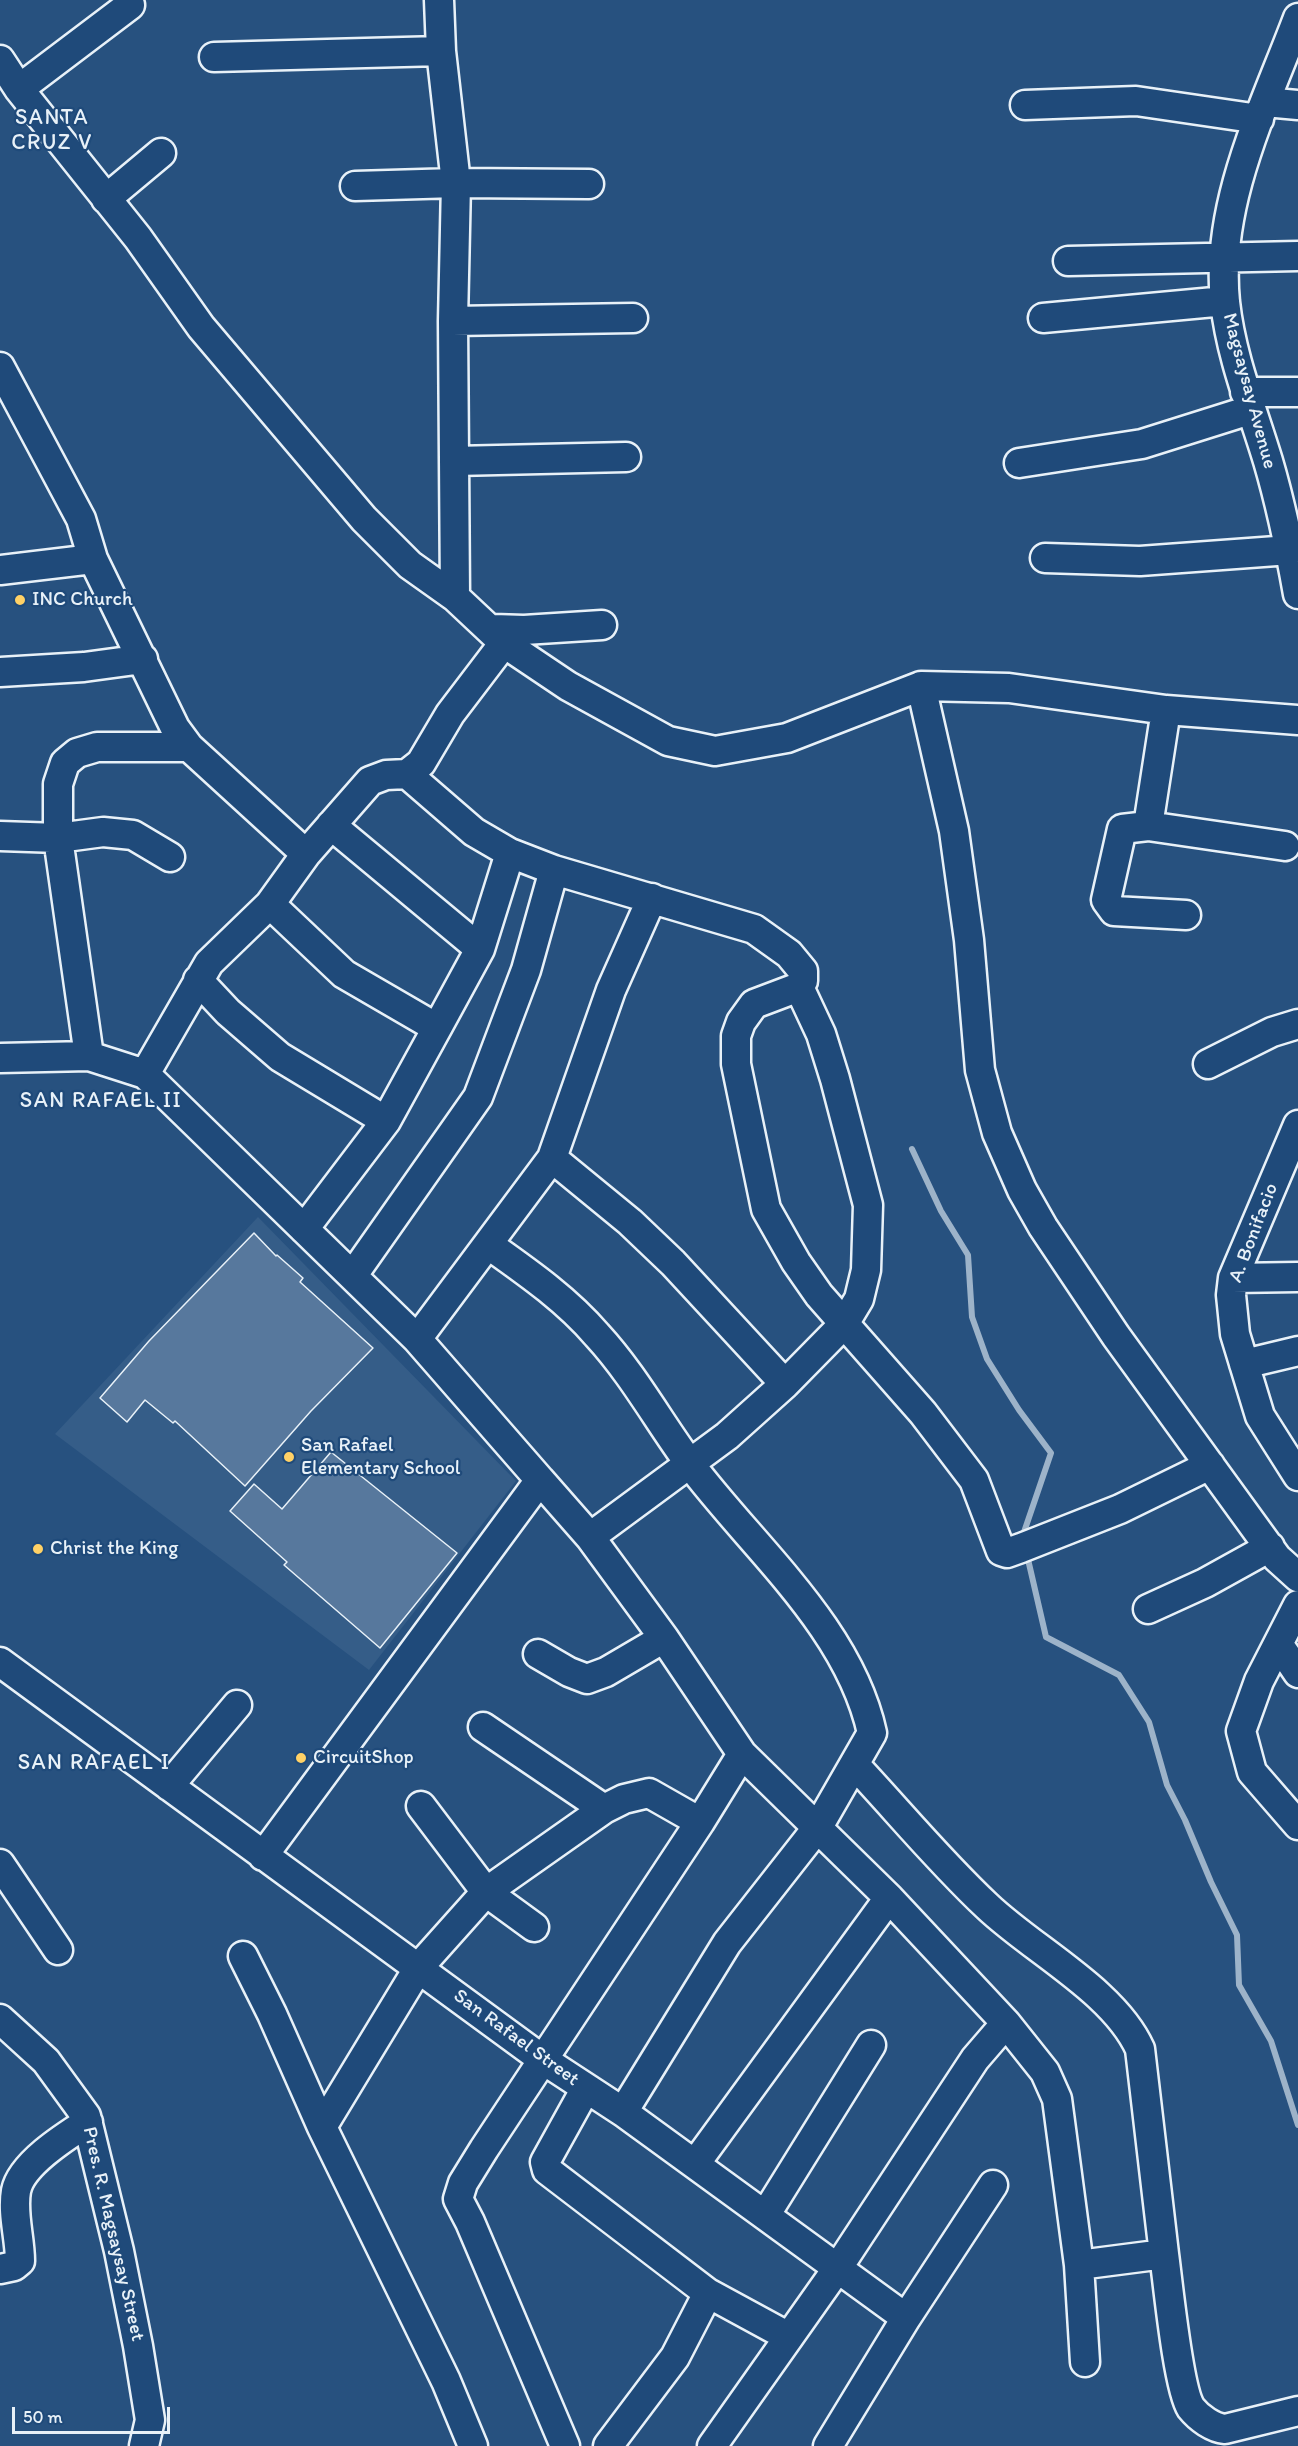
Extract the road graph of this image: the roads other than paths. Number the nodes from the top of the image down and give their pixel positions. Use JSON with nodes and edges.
{"nodes":[{"id":1,"x":439,"y":0,"type":"edge"},
{"id":2,"x":130,"y":5,"type":"dead end"},
{"id":3,"x":1298,"y":18,"type":"edge"},
{"id":4,"x":441,"y":51,"type":"junction"},
{"id":5,"x":214,"y":57,"type":"dead end"},
{"id":6,"x":0,"y":60,"type":"edge"},
{"id":7,"x":19,"y":89,"type":"junction"},
{"id":8,"x":1025,"y":105,"type":"dead end"},
{"id":9,"x":1298,"y":105,"type":"edge"},
{"id":10,"x":1262,"y":111,"type":"junction"},
{"id":11,"x":161,"y":153,"type":"dead end"},
{"id":12,"x":456,"y":183,"type":"junction"},
{"id":13,"x":590,"y":184,"type":"dead end"},
{"id":14,"x":355,"y":186,"type":"dead end"},
{"id":15,"x":106,"y":199,"type":"junction"},
{"id":16,"x":1298,"y":256,"type":"edge"},
{"id":17,"x":1225,"y":259,"type":"junction"},
{"id":18,"x":1068,"y":261,"type":"dead end"},
{"id":19,"x":1225,"y":301,"type":"junction"},
{"id":20,"x":633,"y":318,"type":"dead end"},
{"id":21,"x":1043,"y":318,"type":"dead end"},
{"id":22,"x":453,"y":321,"type":"junction"},
{"id":23,"x":0,"y":367,"type":"edge"},
{"id":24,"x":1298,"y":392,"type":"edge"},
{"id":25,"x":1248,"y":401,"type":"junction"},
{"id":26,"x":626,"y":457,"type":"dead end"},
{"id":27,"x":455,"y":461,"type":"junction"},
{"id":28,"x":1019,"y":462,"type":"dead end"},
{"id":29,"x":1292,"y":542,"type":"edge"},
{"id":30,"x":1045,"y":558,"type":"dead end"},
{"id":31,"x":93,"y":559,"type":"junction"},
{"id":32,"x":0,"y":570,"type":"edge"},
{"id":33,"x":1298,"y":594,"type":"edge"},
{"id":34,"x":455,"y":597,"type":"junction"},
{"id":35,"x":602,"y":625,"type":"dead end"},
{"id":36,"x":498,"y":636,"type":"junction"},
{"id":37,"x":143,"y":659,"type":"junction"},
{"id":38,"x":0,"y":672,"type":"edge"},
{"id":39,"x":921,"y":686,"type":"junction"},
{"id":40,"x":1166,"y":710,"type":"junction"},
{"id":41,"x":1298,"y":720,"type":"edge"},
{"id":42,"x":189,"y":747,"type":"junction"},
{"id":43,"x":407,"y":774,"type":"junction"},
{"id":44,"x":331,"y":825,"type":"junction"},
{"id":45,"x":1148,"y":826,"type":"junction"},
{"id":46,"x":0,"y":836,"type":"edge"},
{"id":47,"x":58,"y":837,"type":"junction"},
{"id":48,"x":1285,"y":846,"type":"dead end"},
{"id":49,"x":510,"y":853,"type":"junction"},
{"id":50,"x":306,"y":854,"type":"junction"},
{"id":51,"x":170,"y":857,"type":"dead end"},
{"id":52,"x":554,"y":870,"type":"junction"},
{"id":53,"x":652,"y":898,"type":"junction"},
{"id":54,"x":270,"y":904,"type":"junction"},
{"id":55,"x":1186,"y":915,"type":"dead end"},
{"id":56,"x":480,"y":950,"type":"junction"},
{"id":57,"x":198,"y":980,"type":"junction"},
{"id":58,"x":798,"y":987,"type":"junction"},
{"id":59,"x":1298,"y":1024,"type":"edge"},
{"id":60,"x":437,"y":1028,"type":"junction"},
{"id":61,"x":89,"y":1056,"type":"junction"},
{"id":62,"x":0,"y":1058,"type":"edge"},
{"id":63,"x":1208,"y":1065,"type":"dead end"},
{"id":64,"x":145,"y":1074,"type":"junction"},
{"id":65,"x":386,"y":1120,"type":"junction"},
{"id":66,"x":1298,"y":1125,"type":"edge"},
{"id":67,"x":552,"y":1158,"type":"junction"},
{"id":68,"x":304,"y":1229,"type":"junction"},
{"id":69,"x":489,"y":1245,"type":"junction"},
{"id":70,"x":353,"y":1275,"type":"junction"},
{"id":71,"x":1298,"y":1277,"type":"edge"},
{"id":72,"x":1233,"y":1278,"type":"junction"},
{"id":73,"x":844,"y":1324,"type":"junction"},
{"id":74,"x":417,"y":1339,"type":"junction"},
{"id":75,"x":1298,"y":1351,"type":"edge"},
{"id":76,"x":1244,"y":1364,"type":"junction"},
{"id":77,"x":785,"y":1384,"type":"junction"},
{"id":78,"x":690,"y":1464,"type":"junction"},
{"id":79,"x":1210,"y":1465,"type":"junction"},
{"id":80,"x":1298,"y":1476,"type":"edge"},
{"id":81,"x":540,"y":1480,"type":"junction"},
{"id":82,"x":590,"y":1537,"type":"junction"},
{"id":83,"x":1270,"y":1546,"type":"junction"},
{"id":84,"x":1298,"y":1577,"type":"edge"},
{"id":85,"x":1298,"y":1605,"type":"edge"},
{"id":86,"x":1149,"y":1609,"type":"dead end"},
{"id":87,"x":664,"y":1638,"type":"junction"},
{"id":88,"x":1279,"y":1645,"type":"junction"},
{"id":89,"x":538,"y":1654,"type":"dead end"},
{"id":90,"x":0,"y":1662,"type":"edge"},
{"id":91,"x":1298,"y":1673,"type":"edge"},
{"id":92,"x":237,"y":1704,"type":"dead end"},
{"id":93,"x":483,"y":1727,"type":"dead end"},
{"id":94,"x":742,"y":1754,"type":"junction"},
{"id":95,"x":855,"y":1764,"type":"junction"},
{"id":96,"x":169,"y":1786,"type":"junction"},
{"id":97,"x":420,"y":1806,"type":"dead end"},
{"id":98,"x":604,"y":1809,"type":"junction"},
{"id":99,"x":700,"y":1822,"type":"junction"},
{"id":100,"x":1298,"y":1825,"type":"edge"},
{"id":101,"x":818,"y":1827,"type":"junction"},
{"id":102,"x":263,"y":1856,"type":"junction"},
{"id":103,"x":0,"y":1864,"type":"edge"},
{"id":104,"x":486,"y":1892,"type":"junction"},
{"id":105,"x":889,"y":1898,"type":"junction"},
{"id":106,"x":534,"y":1927,"type":"dead end"},
{"id":107,"x":58,"y":1950,"type":"dead end"},
{"id":108,"x":243,"y":1956,"type":"dead end"},
{"id":109,"x":419,"y":1967,"type":"junction"},
{"id":110,"x":0,"y":2019,"type":"edge"},
{"id":111,"x":1006,"y":2023,"type":"junction"},
{"id":112,"x":871,"y":2045,"type":"dead end"},
{"id":113,"x":542,"y":2059,"type":"junction"},
{"id":114,"x":586,"y":2088,"type":"junction"},
{"id":115,"x":623,"y":2112,"type":"junction"},
{"id":116,"x":88,"y":2122,"type":"junction"},
{"id":117,"x":322,"y":2127,"type":"junction"},
{"id":118,"x":695,"y":2164,"type":"junction"},
{"id":119,"x":993,"y":2185,"type":"dead end"},
{"id":120,"x":766,"y":2214,"type":"junction"},
{"id":121,"x":1164,"y":2254,"type":"junction"},
{"id":122,"x":1079,"y":2265,"type":"junction"},
{"id":123,"x":837,"y":2268,"type":"junction"},
{"id":124,"x":0,"y":2270,"type":"edge"},
{"id":125,"x":708,"y":2293,"type":"junction"},
{"id":126,"x":906,"y":2318,"type":"junction"},
{"id":127,"x":789,"y":2337,"type":"junction"},
{"id":128,"x":1085,"y":2362,"type":"dead end"},
{"id":129,"x":1298,"y":2411,"type":"edge"},
{"id":130,"x":144,"y":2446,"type":"edge"},
{"id":131,"x":472,"y":2446,"type":"edge"},
{"id":132,"x":565,"y":2446,"type":"edge"},
{"id":133,"x":608,"y":2446,"type":"edge"},
{"id":134,"x":712,"y":2446,"type":"edge"},
{"id":135,"x":828,"y":2446,"type":"edge"}],
"edges":[{"from":1,"to":4,"type":"street"},
{"from":2,"to":7,"type":"street"},
{"from":3,"to":10,"type":"street","name":"Magsaysay Avenue"},
{"from":4,"to":5,"type":"street"},
{"from":4,"to":12,"type":"street"},
{"from":6,"to":7,"type":"street"},
{"from":7,"to":15,"type":"street"},
{"from":8,"to":10,"type":"street"},
{"from":9,"to":10,"type":"street"},
{"from":10,"to":17,"type":"street","name":"Magsaysay Avenue"},
{"from":11,"to":15,"type":"street"},
{"from":12,"to":13,"type":"street"},
{"from":12,"to":14,"type":"street"},
{"from":12,"to":22,"type":"street"},
{"from":15,"to":34,"type":"street"},
{"from":16,"to":17,"type":"street"},
{"from":17,"to":18,"type":"street"},
{"from":17,"to":19,"type":"street","name":"Magsaysay Avenue"},
{"from":19,"to":21,"type":"street"},
{"from":19,"to":25,"type":"street","name":"Magsaysay Avenue"},
{"from":20,"to":22,"type":"street"},
{"from":22,"to":27,"type":"street"},
{"from":23,"to":31,"type":"street"},
{"from":24,"to":25,"type":"street"},
{"from":25,"to":28,"type":"street"},
{"from":25,"to":29,"type":"street","name":"Magsaysay Avenue"},
{"from":26,"to":27,"type":"street"},
{"from":27,"to":34,"type":"street"},
{"from":29,"to":30,"type":"street"},
{"from":29,"to":33,"type":"street","name":"Magsaysay Avenue"},
{"from":31,"to":32,"type":"street"},
{"from":31,"to":37,"type":"street"},
{"from":34,"to":36,"type":"street"},
{"from":35,"to":36,"type":"street"},
{"from":36,"to":39,"type":"street"},
{"from":36,"to":43,"type":"street"},
{"from":37,"to":38,"type":"street"},
{"from":37,"to":42,"type":"street"},
{"from":39,"to":40,"type":"street"},
{"from":39,"to":79,"type":"street"},
{"from":40,"to":41,"type":"street"},
{"from":40,"to":45,"type":"street"},
{"from":42,"to":47,"type":"street"},
{"from":42,"to":50,"type":"street"},
{"from":43,"to":44,"type":"street"},
{"from":43,"to":49,"type":"street"},
{"from":44,"to":50,"type":"street"},
{"from":44,"to":56,"type":"street"},
{"from":45,"to":48,"type":"street"},
{"from":45,"to":55,"type":"street"},
{"from":46,"to":47,"type":"street"},
{"from":47,"to":51,"type":"street"},
{"from":47,"to":61,"type":"street"},
{"from":49,"to":52,"type":"street"},
{"from":49,"to":56,"type":"street"},
{"from":50,"to":54,"type":"street"},
{"from":52,"to":53,"type":"street"},
{"from":52,"to":70,"type":"street"},
{"from":53,"to":58,"type":"street"},
{"from":53,"to":67,"type":"street"},
{"from":54,"to":57,"type":"street"},
{"from":54,"to":60,"type":"street"},
{"from":56,"to":60,"type":"street"},
{"from":57,"to":64,"type":"street"},
{"from":57,"to":65,"type":"street"},
{"from":58,"to":73,"type":"street"},
{"from":58,"to":73,"type":"street"},
{"from":59,"to":63,"type":"street"},
{"from":60,"to":65,"type":"street"},
{"from":61,"to":62,"type":"street"},
{"from":61,"to":64,"type":"street"},
{"from":64,"to":68,"type":"street"},
{"from":65,"to":68,"type":"street"},
{"from":66,"to":72,"type":"street","name":"A. Bonifacio"},
{"from":67,"to":69,"type":"street"},
{"from":67,"to":77,"type":"street"},
{"from":68,"to":70,"type":"street"},
{"from":69,"to":74,"type":"street"},
{"from":69,"to":78,"type":"street"},
{"from":70,"to":74,"type":"street"},
{"from":71,"to":72,"type":"street"},
{"from":72,"to":76,"type":"street","name":"A. Bonifacio"},
{"from":73,"to":77,"type":"street"},
{"from":73,"to":79,"type":"street"},
{"from":74,"to":81,"type":"street"},
{"from":75,"to":76,"type":"street"},
{"from":76,"to":80,"type":"street","name":"A. Bonifacio"},
{"from":77,"to":78,"type":"street"},
{"from":78,"to":82,"type":"street"},
{"from":78,"to":95,"type":"street"},
{"from":79,"to":83,"type":"street"},
{"from":81,"to":82,"type":"street"},
{"from":81,"to":102,"type":"street"},
{"from":82,"to":87,"type":"street"},
{"from":83,"to":84,"type":"street"},
{"from":83,"to":86,"type":"street"},
{"from":85,"to":88,"type":"street"},
{"from":87,"to":89,"type":"street"},
{"from":87,"to":94,"type":"street"},
{"from":88,"to":91,"type":"street"},
{"from":88,"to":100,"type":"street"},
{"from":90,"to":96,"type":"street","name":"San Rafael Street"},
{"from":92,"to":96,"type":"street"},
{"from":93,"to":98,"type":"street"},
{"from":94,"to":99,"type":"street"},
{"from":94,"to":101,"type":"street"},
{"from":95,"to":101,"type":"street"},
{"from":95,"to":121,"type":"street"},
{"from":96,"to":102,"type":"street","name":"San Rafael Street"},
{"from":97,"to":104,"type":"street"},
{"from":98,"to":99,"type":"street"},
{"from":98,"to":104,"type":"street"},
{"from":99,"to":113,"type":"street"},
{"from":101,"to":105,"type":"street"},
{"from":101,"to":115,"type":"street"},
{"from":102,"to":109,"type":"street","name":"San Rafael Street"},
{"from":103,"to":107,"type":"street"},
{"from":104,"to":106,"type":"street"},
{"from":104,"to":109,"type":"street"},
{"from":105,"to":111,"type":"street"},
{"from":105,"to":118,"type":"street"},
{"from":108,"to":117,"type":"street"},
{"from":109,"to":113,"type":"street","name":"San Rafael Street"},
{"from":109,"to":117,"type":"street"},
{"from":110,"to":116,"type":"street","name":"Pres. R. Magsaysay Street"},
{"from":111,"to":122,"type":"street"},
{"from":111,"to":123,"type":"street"},
{"from":112,"to":120,"type":"street"},
{"from":113,"to":114,"type":"street","name":"San Rafael Street"},
{"from":113,"to":132,"type":"street"},
{"from":114,"to":115,"type":"street","name":"San Rafael Street"},
{"from":114,"to":125,"type":"street"},
{"from":115,"to":118,"type":"street","name":"San Rafael Street"},
{"from":116,"to":124,"type":"street"},
{"from":116,"to":130,"type":"street","name":"Pres. R. Magsaysay Street"},
{"from":117,"to":131,"type":"street"},
{"from":118,"to":120,"type":"street","name":"San Rafael Street"},
{"from":119,"to":126,"type":"street"},
{"from":120,"to":123,"type":"street","name":"San Rafael Street"},
{"from":121,"to":122,"type":"street"},
{"from":121,"to":129,"type":"street"},
{"from":122,"to":128,"type":"street"},
{"from":123,"to":126,"type":"street","name":"San Rafael Street"},
{"from":123,"to":127,"type":"street"},
{"from":125,"to":127,"type":"street"},
{"from":125,"to":133,"type":"street"},
{"from":126,"to":135,"type":"street"},
{"from":127,"to":134,"type":"street"}]}
